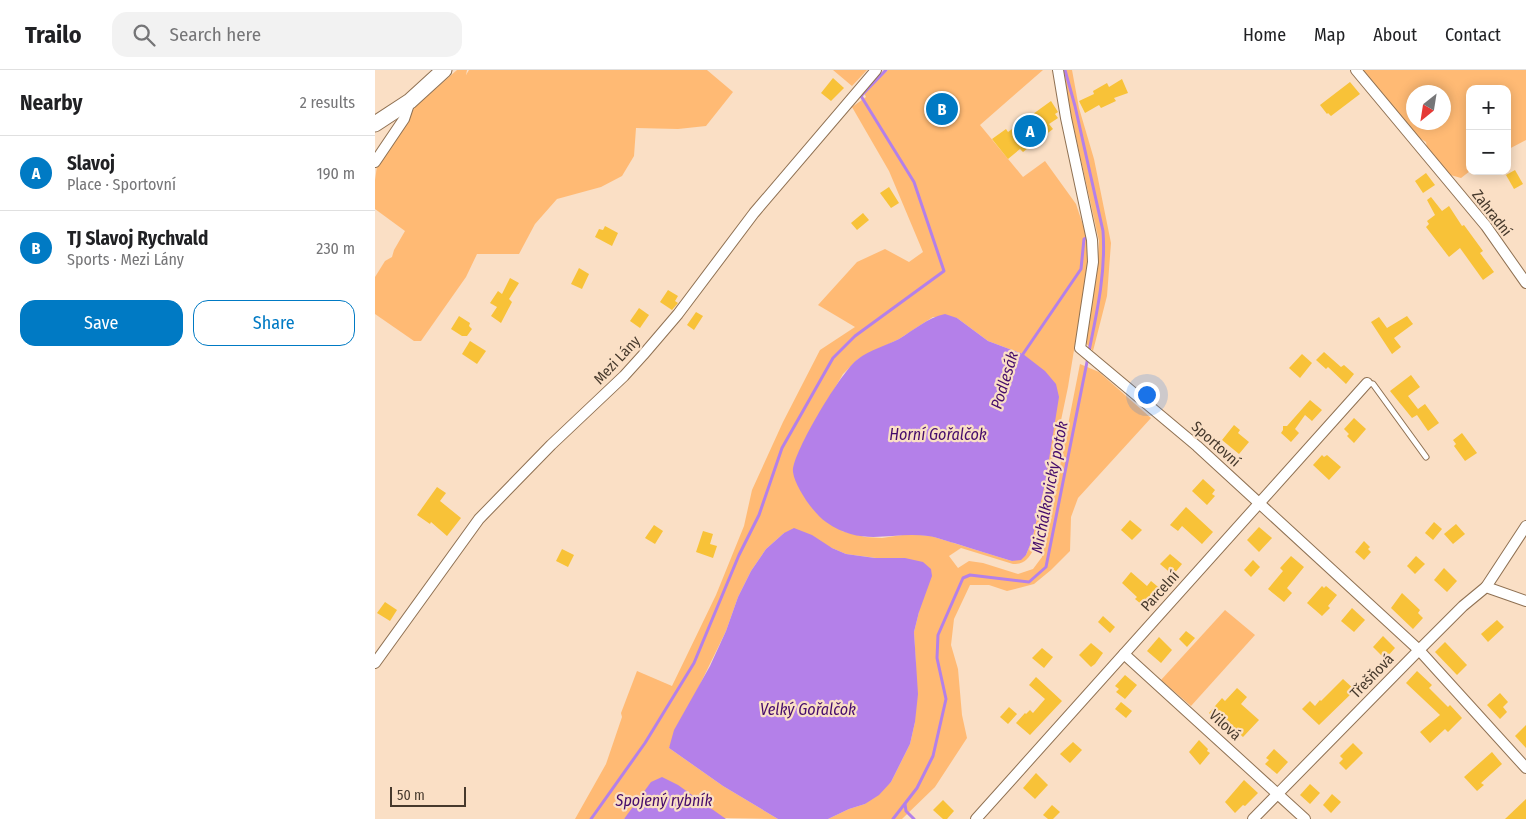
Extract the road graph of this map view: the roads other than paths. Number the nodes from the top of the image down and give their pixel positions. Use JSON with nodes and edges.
{"nodes":[{"id":1,"x":444,"y":70,"type":"edge"},
{"id":2,"x":876,"y":70,"type":"edge"},
{"id":3,"x":1058,"y":70,"type":"edge"},
{"id":4,"x":1356,"y":70,"type":"edge"},
{"id":5,"x":410,"y":101,"type":"junction"},
{"id":6,"x":375,"y":124,"type":"edge"},
{"id":7,"x":375,"y":162,"type":"edge"},
{"id":8,"x":1526,"y":283,"type":"edge"},
{"id":9,"x":1367,"y":382,"type":"joint"},
{"id":10,"x":1425,"y":457,"type":"dead end"},
{"id":11,"x":1259,"y":504,"type":"junction"},
{"id":12,"x":1526,"y":526,"type":"edge"},
{"id":13,"x":1486,"y":587,"type":"junction"},
{"id":14,"x":1526,"y":601,"type":"edge"},
{"id":15,"x":1419,"y":650,"type":"junction"},
{"id":16,"x":1124,"y":654,"type":"junction"},
{"id":17,"x":375,"y":663,"type":"edge"},
{"id":18,"x":1526,"y":768,"type":"edge"},
{"id":19,"x":1278,"y":794,"type":"junction"},
{"id":20,"x":976,"y":819,"type":"edge"},
{"id":21,"x":1253,"y":819,"type":"edge"},
{"id":22,"x":1305,"y":819,"type":"edge"}],
"edges":[{"from":1,"to":5,"type":"street"},
{"from":2,"to":17,"type":"street","name":"Mezi Lány"},
{"from":3,"to":11,"type":"street","name":"Sportovní"},
{"from":4,"to":8,"type":"street","name":"Zahradní"},
{"from":5,"to":6,"type":"street"},
{"from":5,"to":7,"type":"street"},
{"from":9,"to":10,"type":"lane"},
{"from":9,"to":11,"type":"street","name":"Parcelní"},
{"from":11,"to":15,"type":"street","name":"Sportovní"},
{"from":11,"to":16,"type":"street","name":"Parcelní"},
{"from":12,"to":13,"type":"street","name":"Třešňová"},
{"from":13,"to":14,"type":"street"},
{"from":13,"to":15,"type":"street","name":"Třešňová"},
{"from":15,"to":18,"type":"street","name":"Sportovní"},
{"from":15,"to":19,"type":"street","name":"Třešňová"},
{"from":16,"to":19,"type":"street","name":"Vilová"},
{"from":16,"to":20,"type":"street","name":"Parcelní"},
{"from":19,"to":21,"type":"street","name":"Třešňová"},
{"from":19,"to":22,"type":"street","name":"Vilová"}]}
